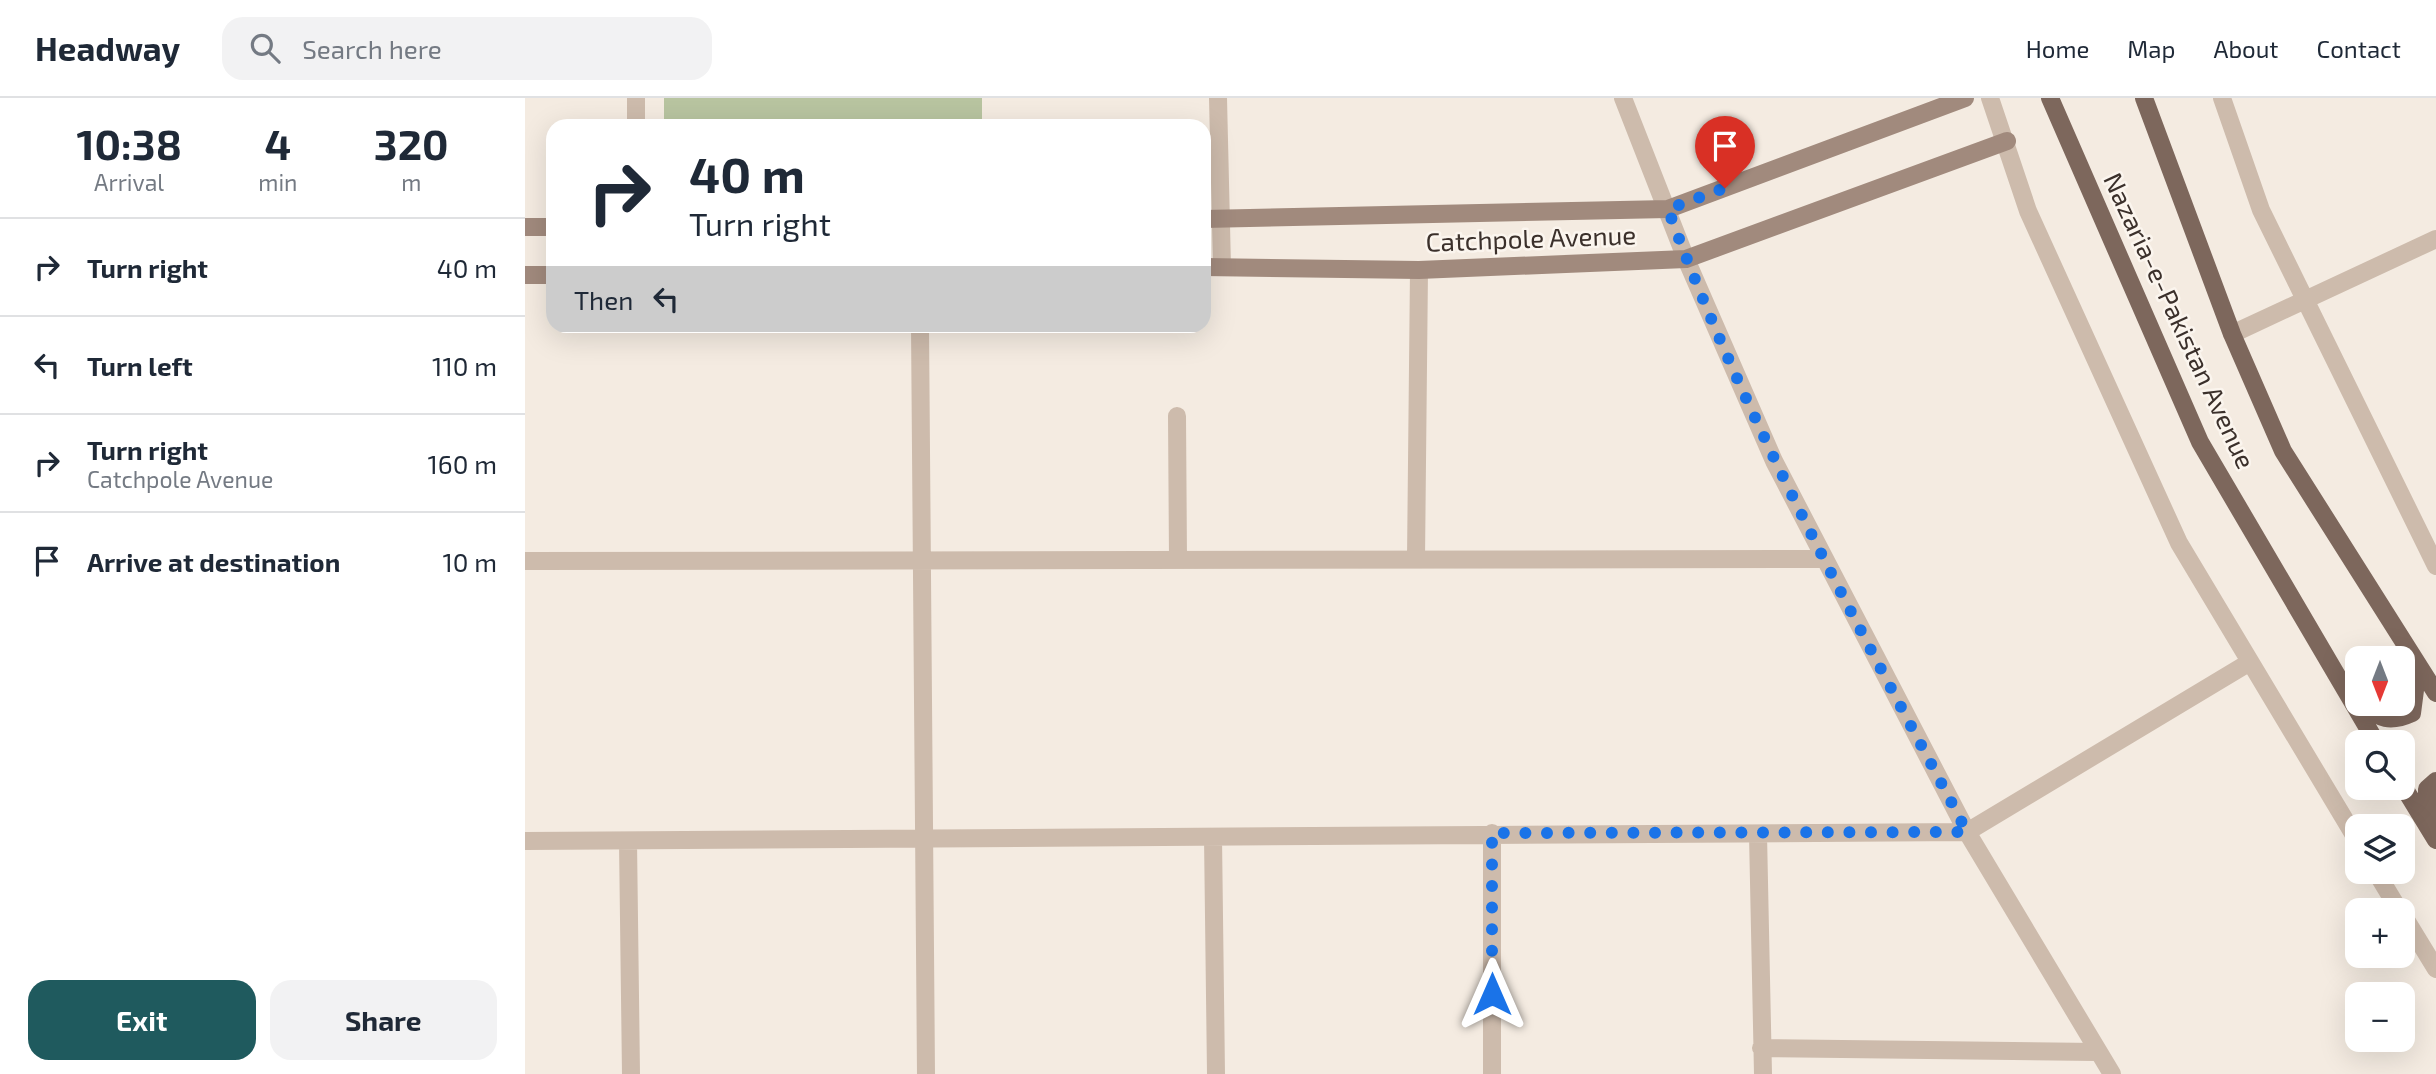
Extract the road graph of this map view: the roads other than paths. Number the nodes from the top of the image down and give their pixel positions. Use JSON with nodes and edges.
{"nodes":[{"id":1,"x":636,"y":98,"type":"edge"},
{"id":2,"x":1218,"y":98,"type":"edge"},
{"id":3,"x":1623,"y":98,"type":"edge"},
{"id":4,"x":1965,"y":98,"type":"edge"},
{"id":5,"x":1990,"y":98,"type":"edge"},
{"id":6,"x":2050,"y":98,"type":"edge"},
{"id":7,"x":2144,"y":98,"type":"edge"},
{"id":8,"x":2222,"y":98,"type":"edge"},
{"id":9,"x":636,"y":119,"type":"edge"},
{"id":10,"x":2007,"y":141,"type":"junction"},
{"id":11,"x":1668,"y":209,"type":"junction"},
{"id":12,"x":1212,"y":219,"type":"edge"},
{"id":13,"x":525,"y":227,"type":"edge"},
{"id":14,"x":546,"y":227,"type":"edge"},
{"id":15,"x":2436,"y":239,"type":"edge"},
{"id":16,"x":1686,"y":259,"type":"junction"},
{"id":17,"x":1213,"y":267,"type":"edge"},
{"id":18,"x":1419,"y":270,"type":"junction"},
{"id":19,"x":525,"y":275,"type":"edge"},
{"id":20,"x":546,"y":275,"type":"edge"},
{"id":21,"x":2305,"y":301,"type":"junction"},
{"id":22,"x":920,"y":333,"type":"edge"},
{"id":23,"x":2232,"y":334,"type":"junction"},
{"id":24,"x":1177,"y":416,"type":"dead end"},
{"id":25,"x":921,"y":559,"type":"junction"},
{"id":26,"x":1178,"y":559,"type":"junction"},
{"id":27,"x":1416,"y":559,"type":"junction"},
{"id":28,"x":1825,"y":559,"type":"junction"},
{"id":29,"x":525,"y":561,"type":"edge"},
{"id":30,"x":2436,"y":566,"type":"edge"},
{"id":31,"x":2393,"y":625,"type":"junction"},
{"id":32,"x":2400,"y":646,"type":"edge"},
{"id":33,"x":2322,"y":655,"type":"junction"},
{"id":34,"x":2250,"y":662,"type":"junction"},
{"id":35,"x":2345,"y":684,"type":"edge"},
{"id":36,"x":2436,"y":693,"type":"edge"},
{"id":37,"x":2377,"y":716,"type":"edge"},
{"id":38,"x":2405,"y":716,"type":"edge"},
{"id":39,"x":2369,"y":730,"type":"edge"},
{"id":40,"x":2436,"y":780,"type":"edge"},
{"id":41,"x":2412,"y":800,"type":"edge"},
{"id":42,"x":2345,"y":820,"type":"edge"},
{"id":43,"x":2436,"y":822,"type":"edge"},
{"id":44,"x":1967,"y":832,"type":"junction"},
{"id":45,"x":1492,"y":833,"type":"junction"},
{"id":46,"x":1758,"y":834,"type":"junction"},
{"id":47,"x":1213,"y":837,"type":"junction"},
{"id":48,"x":925,"y":839,"type":"junction"},
{"id":49,"x":2436,"y":840,"type":"edge"},
{"id":50,"x":525,"y":841,"type":"edge"},
{"id":51,"x":628,"y":841,"type":"junction"},
{"id":52,"x":2415,"y":935,"type":"edge"},
{"id":53,"x":2436,"y":969,"type":"edge"},
{"id":54,"x":1761,"y":1048,"type":"junction"},
{"id":55,"x":2097,"y":1052,"type":"junction"},
{"id":56,"x":631,"y":1074,"type":"edge"},
{"id":57,"x":926,"y":1074,"type":"edge"},
{"id":58,"x":1216,"y":1074,"type":"edge"},
{"id":59,"x":1492,"y":1074,"type":"edge"},
{"id":60,"x":1763,"y":1074,"type":"edge"},
{"id":61,"x":2112,"y":1074,"type":"edge"}],
"edges":[{"from":1,"to":9,"type":"street"},
{"from":2,"to":12,"type":"street"},
{"from":3,"to":11,"type":"street"},
{"from":4,"to":11,"type":"street","name":"Catchpole Avenue"},
{"from":5,"to":10,"type":"street"},
{"from":6,"to":33,"type":"main road","name":"Nazaria-e-Pakistan Avenue"},
{"from":7,"to":23,"type":"main road","name":"Nazaria-e-Pakistan Avenue"},
{"from":8,"to":21,"type":"street"},
{"from":10,"to":16,"type":"street","name":"Catchpole Avenue"},
{"from":10,"to":34,"type":"street"},
{"from":11,"to":12,"type":"street","name":"Catchpole Avenue"},
{"from":11,"to":16,"type":"street"},
{"from":12,"to":17,"type":"street"},
{"from":13,"to":14,"type":"street"},
{"from":15,"to":21,"type":"street"},
{"from":16,"to":18,"type":"street","name":"Catchpole Avenue"},
{"from":16,"to":28,"type":"street"},
{"from":17,"to":18,"type":"street","name":"Catchpole Avenue"},
{"from":18,"to":27,"type":"street"},
{"from":19,"to":20,"type":"street"},
{"from":21,"to":23,"type":"street"},
{"from":21,"to":30,"type":"street"},
{"from":22,"to":25,"type":"street"},
{"from":23,"to":31,"type":"main road","name":"Nazaria-e-Pakistan Avenue"},
{"from":24,"to":26,"type":"street"},
{"from":25,"to":26,"type":"street"},
{"from":25,"to":29,"type":"street"},
{"from":25,"to":48,"type":"street"},
{"from":26,"to":27,"type":"street"},
{"from":27,"to":28,"type":"street"},
{"from":28,"to":44,"type":"street"},
{"from":31,"to":32,"type":"main road"},
{"from":31,"to":36,"type":"main road","name":"Nazaria-e-Pakistan Avenue"},
{"from":33,"to":35,"type":"main road"},
{"from":33,"to":39,"type":"main road","name":"Nazaria-e-Pakistan Avenue"},
{"from":34,"to":42,"type":"street"},
{"from":34,"to":44,"type":"street"},
{"from":37,"to":38,"type":"main road"},
{"from":40,"to":43,"type":"main road"},
{"from":41,"to":49,"type":"main road"},
{"from":44,"to":46,"type":"street"},
{"from":44,"to":55,"type":"street"},
{"from":45,"to":46,"type":"street"},
{"from":45,"to":47,"type":"street"},
{"from":45,"to":59,"type":"street"},
{"from":46,"to":54,"type":"street"},
{"from":47,"to":48,"type":"street"},
{"from":47,"to":58,"type":"street"},
{"from":48,"to":51,"type":"street"},
{"from":48,"to":57,"type":"street"},
{"from":50,"to":51,"type":"street"},
{"from":51,"to":56,"type":"street"},
{"from":52,"to":53,"type":"street"},
{"from":54,"to":55,"type":"street"},
{"from":54,"to":60,"type":"street"},
{"from":55,"to":61,"type":"street"}]}
